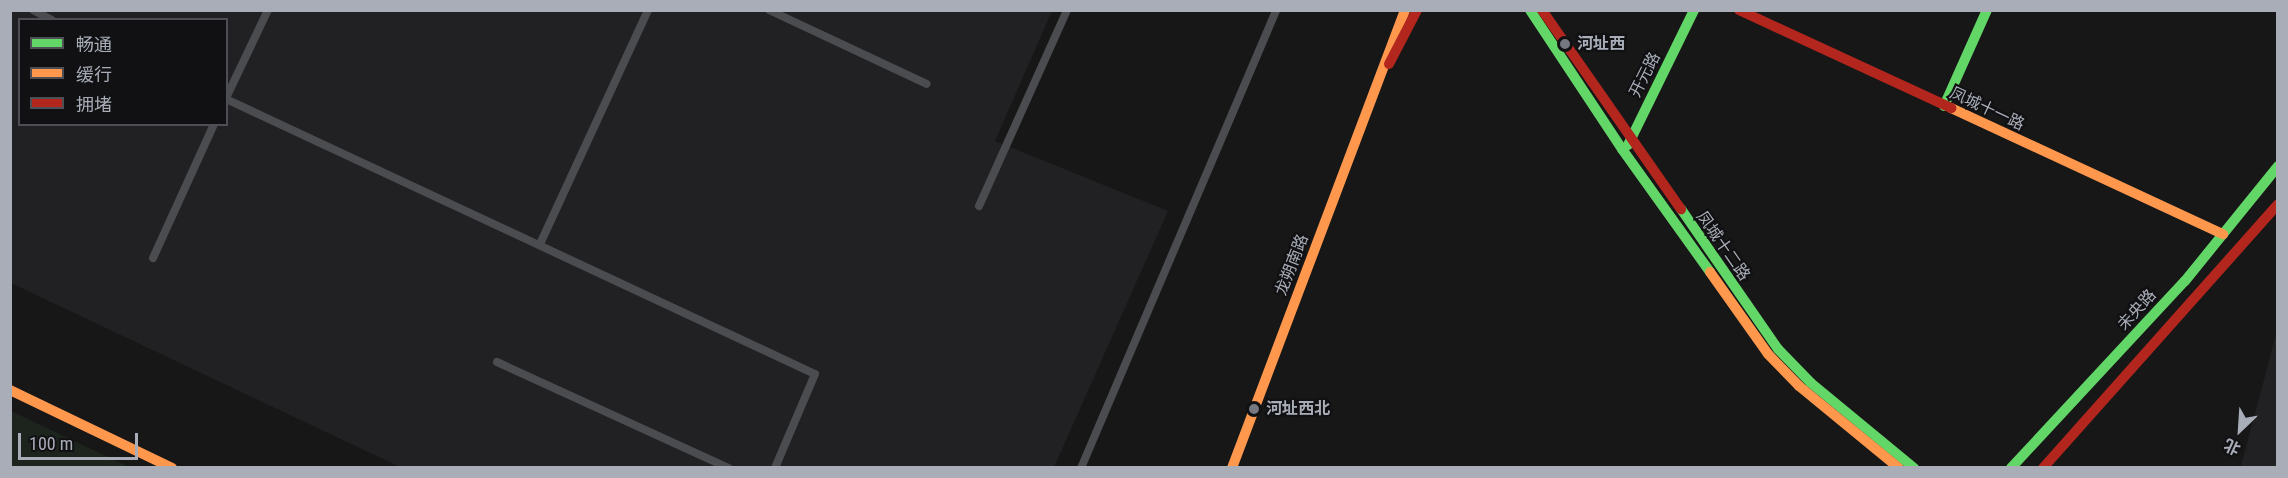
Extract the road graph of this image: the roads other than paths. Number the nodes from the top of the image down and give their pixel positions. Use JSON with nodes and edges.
{"nodes":[{"id":1,"x":33,"y":10,"type":"edge"},
{"id":2,"x":268,"y":10,"type":"edge"},
{"id":3,"x":648,"y":10,"type":"edge"},
{"id":4,"x":769,"y":10,"type":"edge"},
{"id":5,"x":1067,"y":10,"type":"edge"},
{"id":6,"x":1276,"y":10,"type":"edge"},
{"id":7,"x":1405,"y":10,"type":"edge"},
{"id":8,"x":1417,"y":10,"type":"edge"},
{"id":9,"x":1530,"y":10,"type":"edge"},
{"id":10,"x":1542,"y":10,"type":"edge"},
{"id":11,"x":1694,"y":10,"type":"edge"},
{"id":12,"x":1739,"y":10,"type":"edge"},
{"id":13,"x":1988,"y":10,"type":"edge"},
{"id":14,"x":48,"y":18,"type":"edge"},
{"id":15,"x":1382,"y":75,"type":"junction"},
{"id":16,"x":927,"y":84,"type":"dead end"},
{"id":17,"x":228,"y":95,"type":"edge"},
{"id":18,"x":228,"y":100,"type":"edge"},
{"id":19,"x":1944,"y":106,"type":"junction"},
{"id":20,"x":213,"y":126,"type":"edge"},
{"id":21,"x":1630,"y":140,"type":"junction"},
{"id":22,"x":1624,"y":153,"type":"junction"},
{"id":23,"x":2277,"y":166,"type":"edge"},
{"id":24,"x":2277,"y":204,"type":"edge"},
{"id":25,"x":979,"y":206,"type":"dead end"},
{"id":26,"x":2223,"y":234,"type":"junction"},
{"id":27,"x":540,"y":244,"type":"junction"},
{"id":28,"x":153,"y":258,"type":"dead end"},
{"id":29,"x":497,"y":362,"type":"dead end"},
{"id":30,"x":10,"y":390,"type":"edge"},
{"id":31,"x":172,"y":468,"type":"edge"},
{"id":32,"x":729,"y":468,"type":"edge"},
{"id":33,"x":775,"y":468,"type":"edge"},
{"id":34,"x":1081,"y":468,"type":"edge"},
{"id":35,"x":1232,"y":468,"type":"edge"},
{"id":36,"x":1899,"y":468,"type":"edge"},
{"id":37,"x":1914,"y":468,"type":"edge"},
{"id":38,"x":2011,"y":468,"type":"edge"},
{"id":39,"x":2043,"y":468,"type":"edge"}],
"edges":[{"from":1,"to":14,"type":"street"},
{"from":2,"to":17,"type":"street"},
{"from":3,"to":27,"type":"street"},
{"from":4,"to":16,"type":"street"},
{"from":5,"to":25,"type":"street"},
{"from":6,"to":34,"type":"street"},
{"from":7,"to":15,"type":"main road","name":"龙朔南路"},
{"from":8,"to":15,"type":"main road","name":"龙朔南路"},
{"from":9,"to":22,"type":"main road","name":"凤城十二路"},
{"from":10,"to":21,"type":"main road","name":"凤城十二路"},
{"from":11,"to":21,"type":"main road","name":"开元路"},
{"from":12,"to":19,"type":"main road","name":"凤城十一路"},
{"from":13,"to":19,"type":"main road"},
{"from":15,"to":35,"type":"main road","name":"龙朔南路"},
{"from":18,"to":27,"type":"street"},
{"from":19,"to":26,"type":"main road","name":"凤城十一路"},
{"from":20,"to":28,"type":"street"},
{"from":21,"to":22,"type":"main road","name":"开元路"},
{"from":21,"to":37,"type":"main road","name":"凤城十二路"},
{"from":22,"to":36,"type":"main road","name":"凤城十二路"},
{"from":23,"to":26,"type":"main road","name":"未央路"},
{"from":24,"to":39,"type":"main road"},
{"from":26,"to":38,"type":"main road","name":"未央路"},
{"from":27,"to":33,"type":"street"},
{"from":29,"to":32,"type":"street"},
{"from":30,"to":31,"type":"main road"}]}
